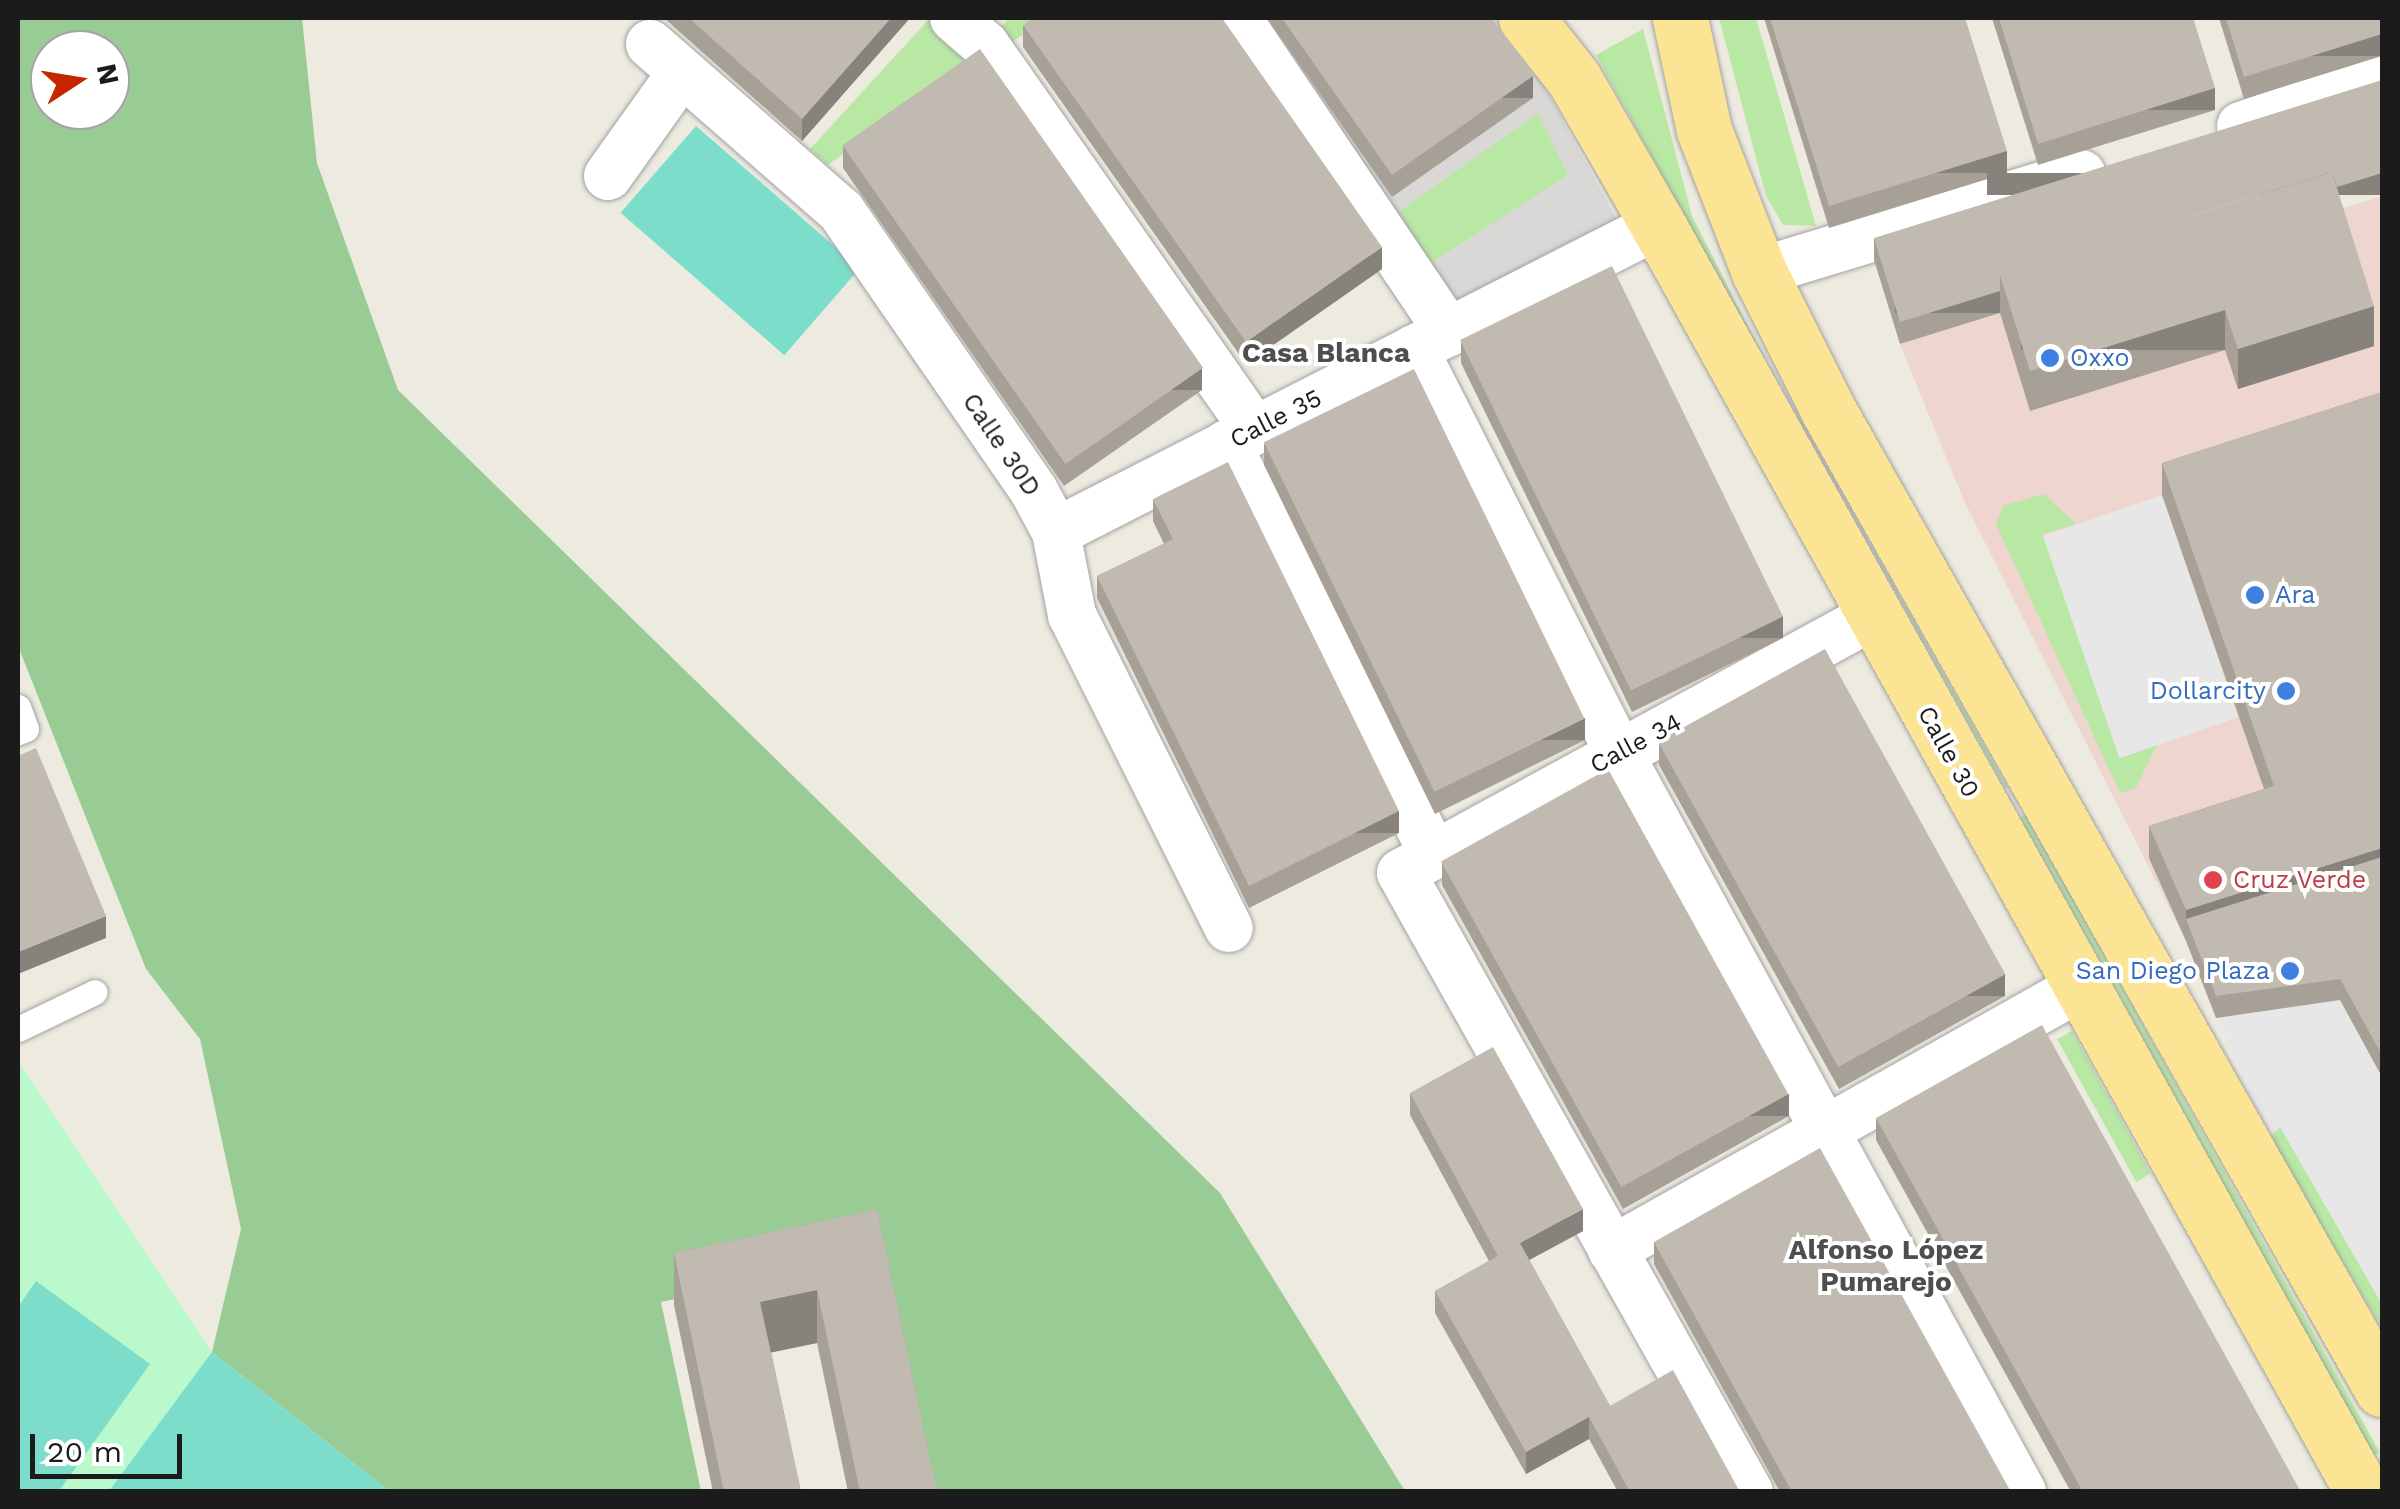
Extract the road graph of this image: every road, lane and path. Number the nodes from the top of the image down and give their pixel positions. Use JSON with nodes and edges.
{"nodes":[{"id":1,"x":954,"y":18,"type":"edge"},
{"id":2,"x":1237,"y":18,"type":"edge"},
{"id":3,"x":1526,"y":18,"type":"edge"},
{"id":4,"x":1680,"y":18,"type":"edge"},
{"id":5,"x":2382,"y":78,"type":"edge"},
{"id":6,"x":2195,"y":140,"type":"edge"},
{"id":7,"x":2122,"y":162,"type":"edge"},
{"id":8,"x":608,"y":176,"type":"dead end"},
{"id":9,"x":1658,"y":225,"type":"junction"},
{"id":10,"x":1759,"y":272,"type":"junction"},
{"id":11,"x":1431,"y":340,"type":"junction"},
{"id":12,"x":1241,"y":437,"type":"junction"},
{"id":13,"x":1056,"y":532,"type":"junction"},
{"id":14,"x":1872,"y":616,"type":"junction"},
{"id":15,"x":18,"y":707,"type":"edge"},
{"id":16,"x":18,"y":732,"type":"edge"},
{"id":17,"x":1619,"y":753,"type":"junction"},
{"id":18,"x":1417,"y":864,"type":"junction"},
{"id":19,"x":1229,"y":928,"type":"dead end"},
{"id":20,"x":2080,"y":987,"type":"junction"},
{"id":21,"x":96,"y":992,"type":"dead end"},
{"id":22,"x":18,"y":1029,"type":"edge"},
{"id":23,"x":1824,"y":1131,"type":"junction"},
{"id":24,"x":1612,"y":1250,"type":"junction"},
{"id":25,"x":2382,"y":1389,"type":"edge"},
{"id":26,"x":1749,"y":1492,"type":"edge"},
{"id":27,"x":2022,"y":1492,"type":"edge"},
{"id":28,"x":2362,"y":1492,"type":"edge"}],
"edges":[{"from":1,"to":12,"type":"street"},
{"from":2,"to":11,"type":"street"},
{"from":3,"to":9,"type":"main road","name":"Calle 30"},
{"from":4,"to":10,"type":"main road"},
{"from":5,"to":6,"type":"street"},
{"from":7,"to":10,"type":"street"},
{"from":8,"to":13,"type":"street","name":"Calle 30D"},
{"from":9,"to":11,"type":"street","name":"Calle 35"},
{"from":9,"to":14,"type":"main road","name":"Calle 30"},
{"from":10,"to":25,"type":"main road"},
{"from":11,"to":12,"type":"street","name":"Calle 35"},
{"from":11,"to":17,"type":"street"},
{"from":12,"to":13,"type":"street","name":"Calle 35"},
{"from":12,"to":18,"type":"street"},
{"from":13,"to":19,"type":"street","name":"Calle 30D"},
{"from":14,"to":17,"type":"street","name":"Calle 34"},
{"from":14,"to":20,"type":"main road","name":"Calle 30"},
{"from":15,"to":16,"type":"lane"},
{"from":17,"to":18,"type":"street","name":"Calle 34"},
{"from":17,"to":23,"type":"street"},
{"from":18,"to":24,"type":"street"},
{"from":20,"to":23,"type":"street"},
{"from":20,"to":28,"type":"main road","name":"Calle 30"},
{"from":21,"to":22,"type":"lane"},
{"from":23,"to":24,"type":"street"},
{"from":23,"to":27,"type":"street"},
{"from":24,"to":26,"type":"street"}]}
